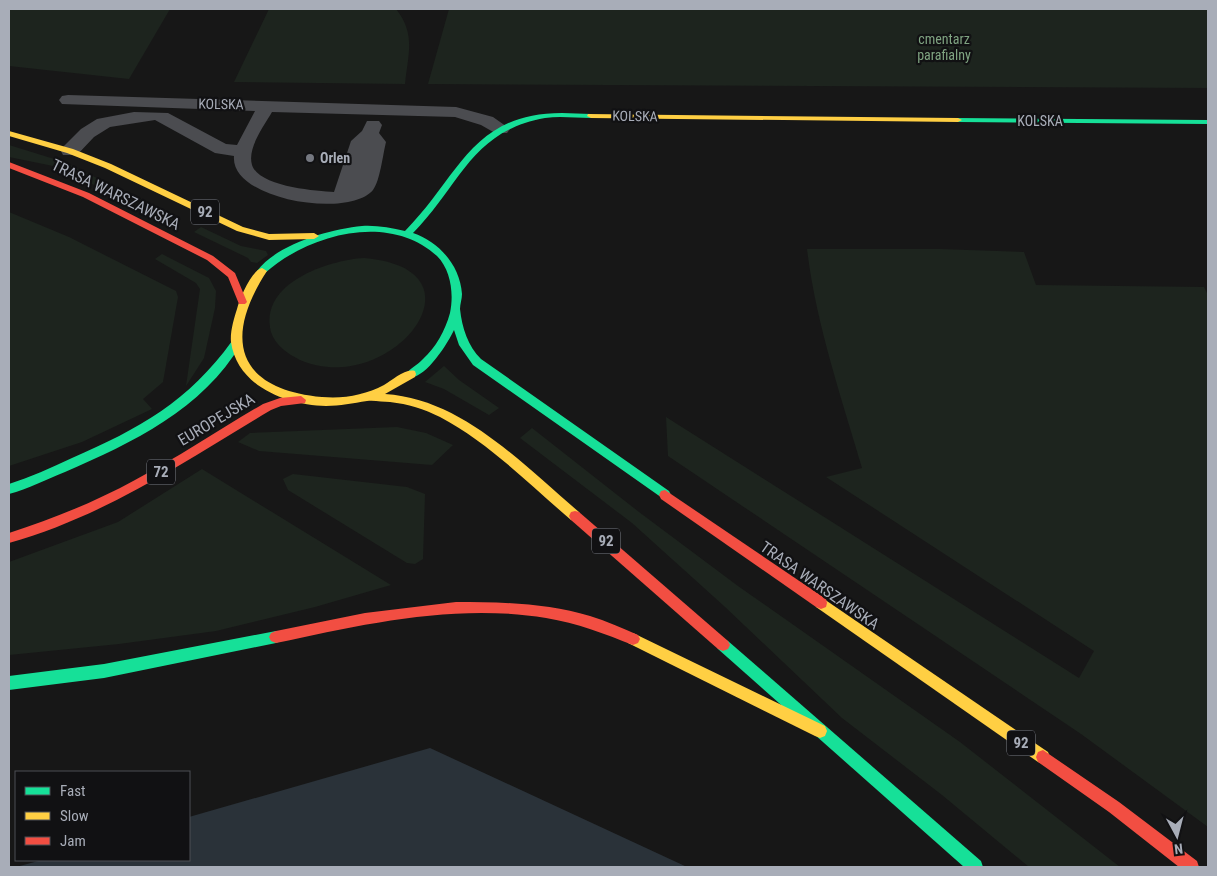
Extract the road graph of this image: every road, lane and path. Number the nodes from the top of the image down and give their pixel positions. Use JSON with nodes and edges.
{"nodes":[{"id":1,"x":68,"y":100,"type":"dead end"},
{"id":2,"x":267,"y":105,"type":"junction"},
{"id":3,"x":378,"y":109,"type":"junction"},
{"id":4,"x":162,"y":117,"type":"junction"},
{"id":5,"x":1208,"y":122,"type":"edge"},
{"id":6,"x":501,"y":129,"type":"junction"},
{"id":7,"x":9,"y":133,"type":"edge"},
{"id":8,"x":70,"y":151,"type":"junction"},
{"id":9,"x":244,"y":151,"type":"junction"},
{"id":10,"x":9,"y":165,"type":"edge"},
{"id":11,"x":347,"y":231,"type":"junction"},
{"id":12,"x":407,"y":234,"type":"junction"},
{"id":13,"x":242,"y":302,"type":"junction"},
{"id":14,"x":456,"y":312,"type":"junction"},
{"id":15,"x":236,"y":344,"type":"junction"},
{"id":16,"x":367,"y":397,"type":"junction"},
{"id":17,"x":308,"y":400,"type":"junction"},
{"id":18,"x":9,"y":489,"type":"edge"},
{"id":19,"x":9,"y":538,"type":"edge"},
{"id":20,"x":9,"y":683,"type":"edge"},
{"id":21,"x":820,"y":731,"type":"junction"},
{"id":22,"x":974,"y":867,"type":"edge"},
{"id":23,"x":1191,"y":867,"type":"edge"}],
"edges":[{"from":1,"to":2,"type":"lane","name":"KOLSKA"},
{"from":2,"to":3,"type":"lane","name":"KOLSKA"},
{"from":2,"to":4,"type":"lane"},
{"from":2,"to":9,"type":"lane"},
{"from":3,"to":6,"type":"lane","name":"KOLSKA"},
{"from":3,"to":9,"type":"lane"},
{"from":4,"to":8,"type":"lane"},
{"from":4,"to":9,"type":"lane"},
{"from":5,"to":6,"type":"main road","name":"KOLSKA"},
{"from":6,"to":12,"type":"main road"},
{"from":7,"to":8,"type":"main road","name":"TRASA WARSZAWSKA","number":"92"},
{"from":8,"to":11,"type":"main road","name":"TRASA WARSZAWSKA","number":"92"},
{"from":10,"to":13,"type":"main road","name":"TRASA WARSZAWSKA","number":"92"},
{"from":11,"to":12,"type":"main road","number":"92"},
{"from":11,"to":13,"type":"main road","number":"92"},
{"from":12,"to":14,"type":"main road","number":"92"},
{"from":13,"to":15,"type":"main road","number":"92"},
{"from":14,"to":16,"type":"main road","number":"92"},
{"from":14,"to":23,"type":"main road","name":"TRASA WARSZAWSKA","number":"92"},
{"from":15,"to":17,"type":"main road","number":"92"},
{"from":15,"to":18,"type":"main road","name":"EUROPEJSKA"},
{"from":16,"to":17,"type":"main road","number":"92"},
{"from":16,"to":21,"type":"main road","number":"92"},
{"from":17,"to":19,"type":"main road","name":"EUROPEJSKA","number":"72"},
{"from":20,"to":21,"type":"main road"},
{"from":21,"to":22,"type":"main road","number":"92"}]}
